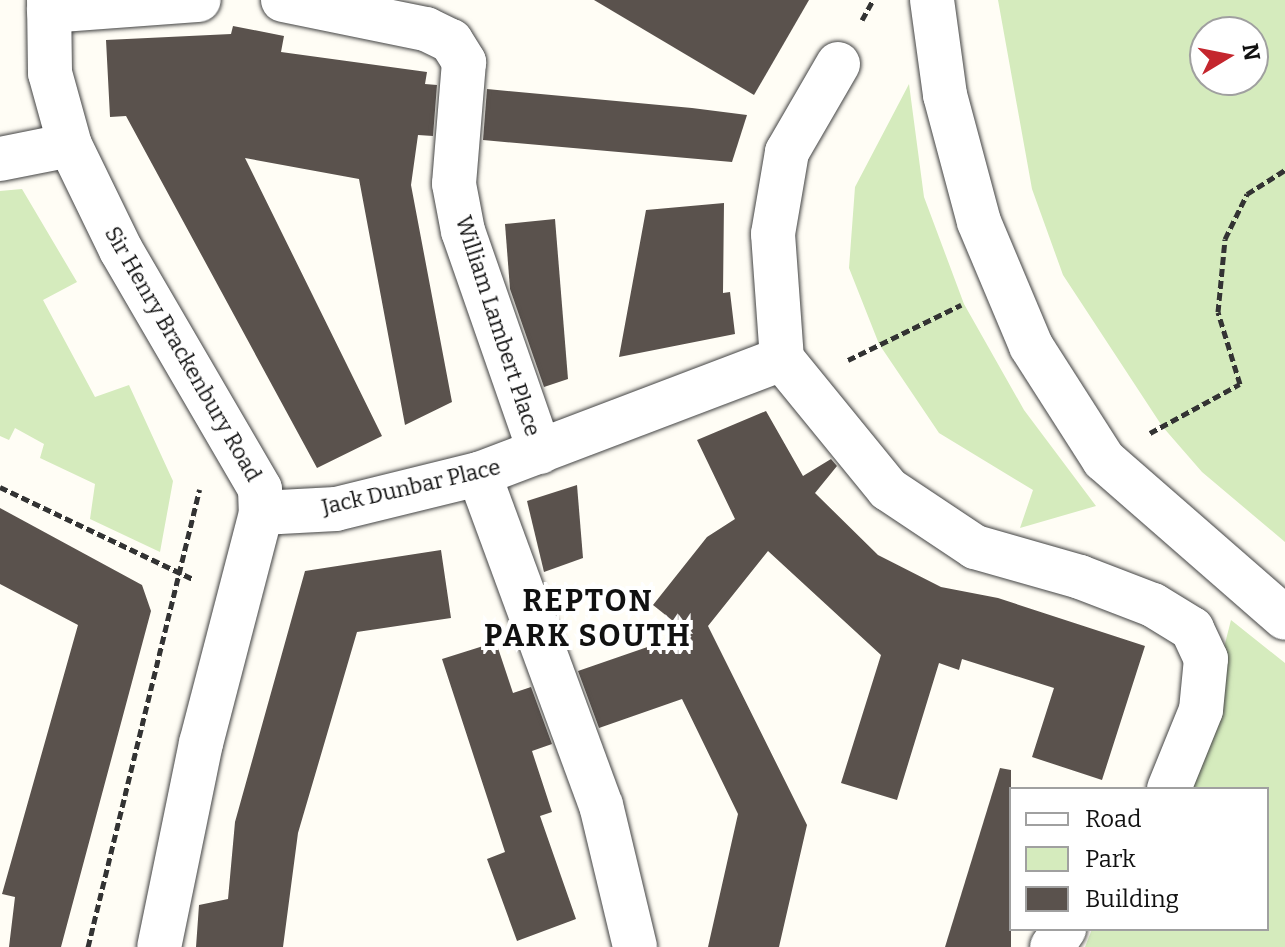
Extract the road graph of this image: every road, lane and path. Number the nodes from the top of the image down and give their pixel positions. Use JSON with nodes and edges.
{"nodes":[{"id":1,"x":199,"y":0,"type":"edge"},
{"id":2,"x":283,"y":0,"type":"edge"},
{"id":3,"x":932,"y":0,"type":"edge"},
{"id":4,"x":49,"y":5,"type":"edge"},
{"id":5,"x":838,"y":64,"type":"dead end"},
{"id":6,"x":70,"y":145,"type":"junction"},
{"id":7,"x":0,"y":159,"type":"edge"},
{"id":8,"x":1285,"y":170,"type":"edge"},
{"id":9,"x":1005,"y":283,"type":"junction"},
{"id":10,"x":789,"y":372,"type":"junction"},
{"id":11,"x":540,"y":452,"type":"junction"},
{"id":12,"x":1104,"y":460,"type":"junction"},
{"id":13,"x":479,"y":474,"type":"junction"},
{"id":14,"x":0,"y":487,"type":"edge"},
{"id":15,"x":261,"y":513,"type":"junction"},
{"id":16,"x":183,"y":574,"type":"junction"},
{"id":17,"x":238,"y":600,"type":"junction"},
{"id":18,"x":1285,"y":618,"type":"edge"},
{"id":19,"x":1170,"y":787,"type":"edge"},
{"id":20,"x":88,"y":947,"type":"edge"},
{"id":21,"x":159,"y":947,"type":"edge"},
{"id":22,"x":635,"y":947,"type":"edge"}],
"edges":[{"from":1,"to":4,"type":"street"},
{"from":2,"to":11,"type":"street","name":"William Lambert Place"},
{"from":3,"to":9,"type":"street"},
{"from":4,"to":6,"type":"street","name":"Sir Henry Brackenbury Road"},
{"from":5,"to":10,"type":"street"},
{"from":6,"to":7,"type":"street"},
{"from":6,"to":15,"type":"street","name":"Sir Henry Brackenbury Road"},
{"from":8,"to":12,"type":"path"},
{"from":9,"to":10,"type":"path"},
{"from":9,"to":12,"type":"street"},
{"from":10,"to":11,"type":"street","name":"Jack Dunbar Place"},
{"from":10,"to":19,"type":"street"},
{"from":11,"to":13,"type":"street","name":"Jack Dunbar Place"},
{"from":12,"to":18,"type":"street"},
{"from":13,"to":15,"type":"street","name":"Jack Dunbar Place"},
{"from":13,"to":22,"type":"street"},
{"from":14,"to":16,"type":"path"},
{"from":15,"to":17,"type":"street","name":"Sir Henry Brackenbury Road"},
{"from":16,"to":17,"type":"path"},
{"from":16,"to":20,"type":"path"},
{"from":17,"to":21,"type":"street","name":"Sir Henry Brackenbury Road"}]}
